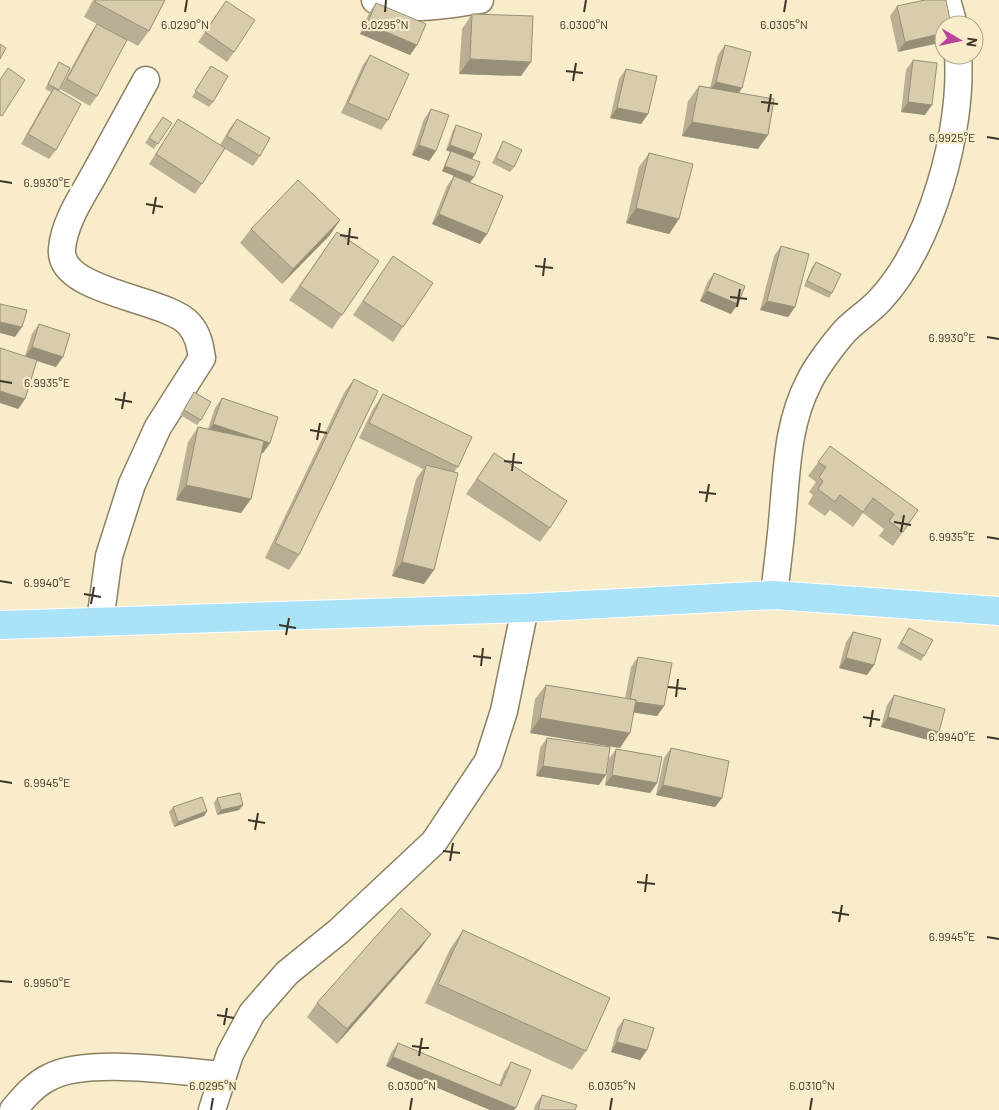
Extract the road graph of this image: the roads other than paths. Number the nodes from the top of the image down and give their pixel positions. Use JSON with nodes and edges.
{"nodes":[{"id":1,"x":375,"y":0,"type":"edge"},
{"id":2,"x":480,"y":0,"type":"edge"},
{"id":3,"x":947,"y":0,"type":"edge"},
{"id":4,"x":951,"y":15,"type":"edge"},
{"id":5,"x":958,"y":65,"type":"edge"},
{"id":6,"x":146,"y":80,"type":"dead end"},
{"id":7,"x":774,"y":594,"type":"junction"},
{"id":8,"x":525,"y":608,"type":"junction"},
{"id":9,"x":999,"y":611,"type":"edge"},
{"id":10,"x":100,"y":621,"type":"junction"},
{"id":11,"x":0,"y":625,"type":"edge"},
{"id":12,"x":223,"y":1075,"type":"junction"},
{"id":13,"x":13,"y":1110,"type":"edge"},
{"id":14,"x":212,"y":1110,"type":"edge"}],
"edges":[{"from":1,"to":2,"type":"street"},
{"from":3,"to":4,"type":"street"},
{"from":5,"to":7,"type":"street"},
{"from":6,"to":10,"type":"street"},
{"from":7,"to":8,"type":"main road"},
{"from":7,"to":9,"type":"main road"},
{"from":8,"to":10,"type":"main road"},
{"from":8,"to":12,"type":"street"},
{"from":10,"to":11,"type":"main road"},
{"from":12,"to":13,"type":"street"},
{"from":12,"to":14,"type":"street"}]}
